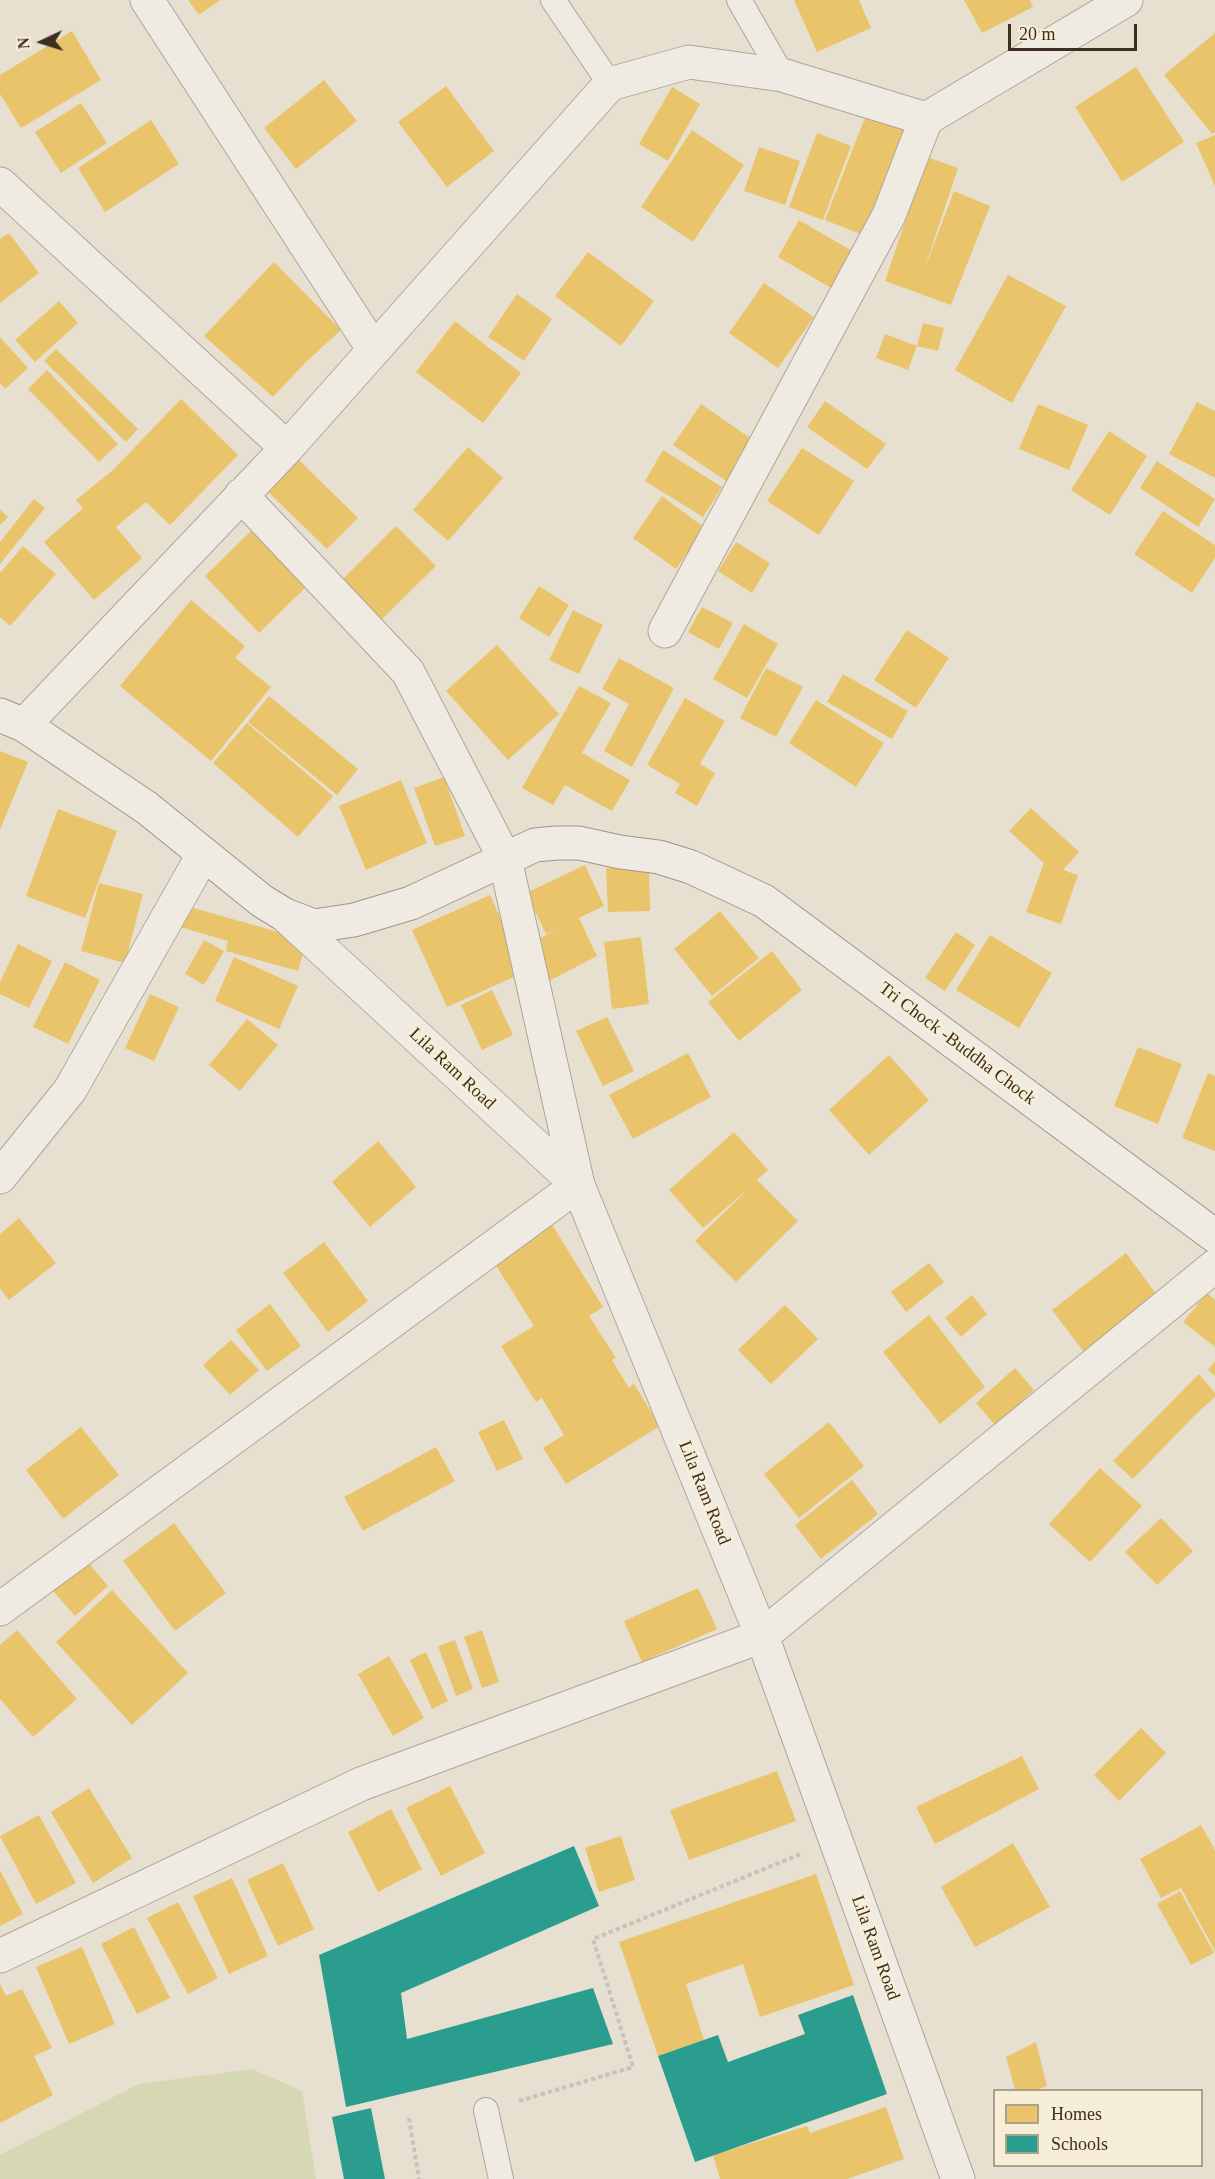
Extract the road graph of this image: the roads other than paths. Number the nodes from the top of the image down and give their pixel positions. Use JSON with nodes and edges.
{"nodes":[{"id":1,"x":147,"y":0,"type":"edge"},
{"id":2,"x":553,"y":0,"type":"edge"},
{"id":3,"x":739,"y":0,"type":"edge"},
{"id":4,"x":1123,"y":1,"type":"edge"},
{"id":5,"x":782,"y":75,"type":"junction"},
{"id":6,"x":610,"y":84,"type":"junction"},
{"id":7,"x":926,"y":119,"type":"junction"},
{"id":8,"x":0,"y":184,"type":"edge"},
{"id":9,"x":374,"y":350,"type":"junction"},
{"id":10,"x":287,"y":448,"type":"junction"},
{"id":11,"x":241,"y":495,"type":"junction"},
{"id":12,"x":665,"y":631,"type":"dead end"},
{"id":13,"x":12,"y":720,"type":"edge"},
{"id":14,"x":203,"y":855,"type":"junction"},
{"id":15,"x":505,"y":859,"type":"junction"},
{"id":16,"x":285,"y":915,"type":"junction"},
{"id":17,"x":0,"y":1177,"type":"edge"},
{"id":18,"x":578,"y":1185,"type":"junction"},
{"id":19,"x":1215,"y":1236,"type":"edge"},
{"id":20,"x":1215,"y":1266,"type":"edge"},
{"id":21,"x":0,"y":1609,"type":"edge"},
{"id":22,"x":762,"y":1636,"type":"junction"},
{"id":23,"x":0,"y":1956,"type":"edge"},
{"id":24,"x":486,"y":2110,"type":"road end"},
{"id":25,"x":501,"y":2179,"type":"edge"},
{"id":26,"x":958,"y":2179,"type":"edge"}],
"edges":[{"from":1,"to":9,"type":"street"},
{"from":2,"to":6,"type":"lane"},
{"from":3,"to":5,"type":"lane"},
{"from":4,"to":7,"type":"street"},
{"from":5,"to":6,"type":"street"},
{"from":5,"to":7,"type":"street"},
{"from":6,"to":9,"type":"street"},
{"from":7,"to":12,"type":"street"},
{"from":8,"to":10,"type":"street"},
{"from":9,"to":10,"type":"street"},
{"from":10,"to":11,"type":"street"},
{"from":11,"to":13,"type":"street"},
{"from":11,"to":15,"type":"street"},
{"from":13,"to":14,"type":"street"},
{"from":14,"to":16,"type":"street"},
{"from":14,"to":17,"type":"street"},
{"from":15,"to":16,"type":"street","name":"Tri Chock -Buddha Chock"},
{"from":15,"to":18,"type":"street"},
{"from":15,"to":19,"type":"street","name":"Tri Chock -Buddha Chock"},
{"from":16,"to":18,"type":"street","name":"Lila Ram Road"},
{"from":18,"to":21,"type":"street"},
{"from":18,"to":22,"type":"street","name":"Lila Ram Road"},
{"from":20,"to":22,"type":"street"},
{"from":22,"to":23,"type":"street"},
{"from":22,"to":26,"type":"street","name":"Lila Ram Road"},
{"from":24,"to":25,"type":"lane"}]}
